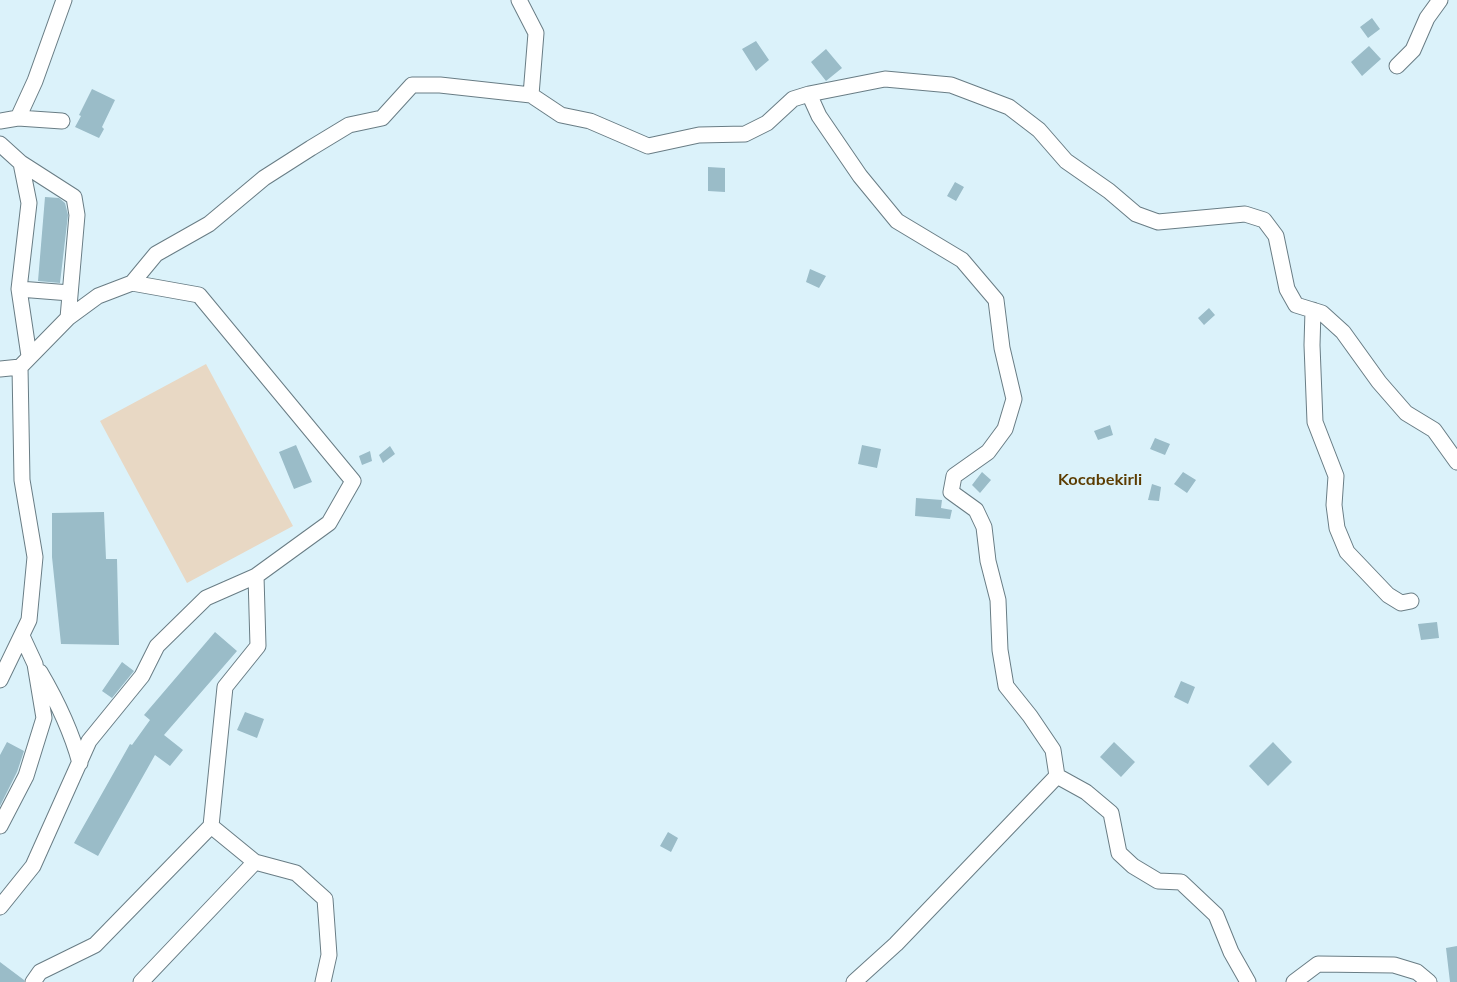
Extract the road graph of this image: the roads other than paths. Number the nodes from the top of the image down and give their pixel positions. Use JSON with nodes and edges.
{"nodes":[{"id":1,"x":64,"y":0,"type":"edge"},
{"id":2,"x":519,"y":0,"type":"edge"},
{"id":3,"x":1440,"y":0,"type":"edge"},
{"id":4,"x":1397,"y":66,"type":"dead end"},
{"id":5,"x":809,"y":94,"type":"junction"},
{"id":6,"x":531,"y":95,"type":"junction"},
{"id":7,"x":18,"y":118,"type":"junction"},
{"id":8,"x":0,"y":121,"type":"edge"},
{"id":9,"x":62,"y":122,"type":"dead end"},
{"id":10,"x":0,"y":144,"type":"edge"},
{"id":11,"x":21,"y":163,"type":"junction"},
{"id":12,"x":132,"y":283,"type":"junction"},
{"id":13,"x":19,"y":289,"type":"junction"},
{"id":14,"x":70,"y":293,"type":"junction"},
{"id":15,"x":1313,"y":310,"type":"junction"},
{"id":16,"x":68,"y":318,"type":"junction"},
{"id":17,"x":24,"y":362,"type":"junction"},
{"id":18,"x":0,"y":368,"type":"edge"},
{"id":19,"x":1457,"y":462,"type":"edge"},
{"id":20,"x":256,"y":576,"type":"junction"},
{"id":21,"x":1411,"y":601,"type":"dead end"},
{"id":22,"x":22,"y":636,"type":"junction"},
{"id":23,"x":35,"y":664,"type":"junction"},
{"id":24,"x":0,"y":680,"type":"edge"},
{"id":25,"x":80,"y":763,"type":"junction"},
{"id":26,"x":1058,"y":776,"type":"junction"},
{"id":27,"x":0,"y":826,"type":"edge"},
{"id":28,"x":211,"y":826,"type":"junction"},
{"id":29,"x":255,"y":862,"type":"junction"},
{"id":30,"x":0,"y":906,"type":"edge"},
{"id":31,"x":32,"y":982,"type":"edge"},
{"id":32,"x":141,"y":982,"type":"edge"},
{"id":33,"x":324,"y":982,"type":"edge"},
{"id":34,"x":854,"y":982,"type":"edge"},
{"id":35,"x":1248,"y":982,"type":"edge"},
{"id":36,"x":1294,"y":982,"type":"edge"},
{"id":37,"x":1429,"y":982,"type":"edge"}],
"edges":[{"from":1,"to":7,"type":"street"},
{"from":2,"to":6,"type":"street"},
{"from":3,"to":4,"type":"street"},
{"from":5,"to":6,"type":"street"},
{"from":5,"to":15,"type":"street"},
{"from":5,"to":26,"type":"street"},
{"from":6,"to":12,"type":"street"},
{"from":7,"to":8,"type":"street"},
{"from":7,"to":9,"type":"street"},
{"from":10,"to":11,"type":"street"},
{"from":11,"to":13,"type":"street"},
{"from":11,"to":14,"type":"street"},
{"from":12,"to":16,"type":"street"},
{"from":12,"to":20,"type":"street"},
{"from":13,"to":14,"type":"street"},
{"from":13,"to":17,"type":"street"},
{"from":14,"to":16,"type":"street"},
{"from":15,"to":19,"type":"street"},
{"from":15,"to":21,"type":"street"},
{"from":16,"to":17,"type":"street"},
{"from":17,"to":18,"type":"street"},
{"from":17,"to":22,"type":"street"},
{"from":20,"to":25,"type":"street"},
{"from":20,"to":28,"type":"street"},
{"from":22,"to":23,"type":"street"},
{"from":22,"to":24,"type":"street"},
{"from":23,"to":25,"type":"street"},
{"from":23,"to":27,"type":"street"},
{"from":25,"to":30,"type":"street"},
{"from":26,"to":34,"type":"street"},
{"from":26,"to":35,"type":"street"},
{"from":28,"to":29,"type":"street"},
{"from":28,"to":31,"type":"street"},
{"from":29,"to":32,"type":"street"},
{"from":29,"to":33,"type":"street"},
{"from":36,"to":37,"type":"street"}]}
